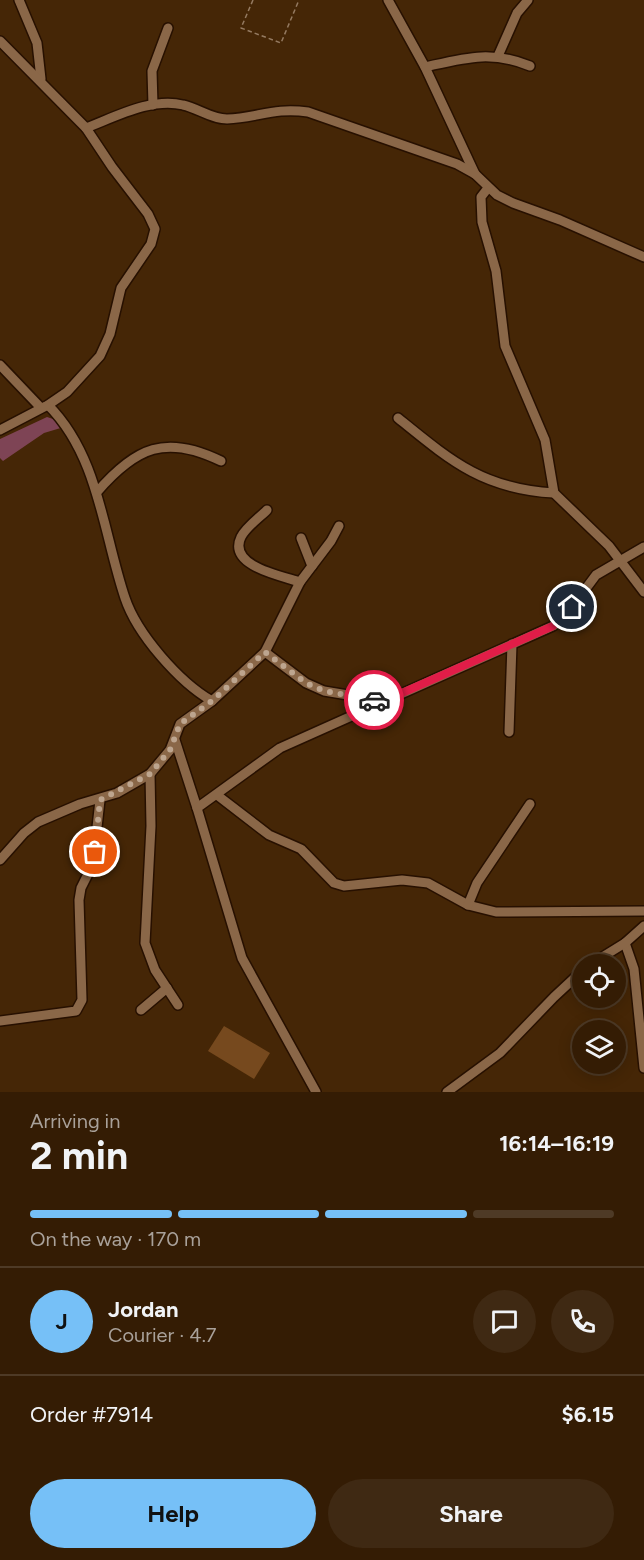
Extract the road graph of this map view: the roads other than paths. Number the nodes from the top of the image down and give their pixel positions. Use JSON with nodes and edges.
{"nodes":[{"id":1,"x":19,"y":0,"type":"edge"},
{"id":2,"x":388,"y":0,"type":"edge"},
{"id":3,"x":528,"y":0,"type":"edge"},
{"id":4,"x":168,"y":28,"type":"dead end"},
{"id":5,"x":0,"y":41,"type":"edge"},
{"id":6,"x":498,"y":56,"type":"junction"},
{"id":7,"x":530,"y":66,"type":"dead end"},
{"id":8,"x":425,"y":67,"type":"junction"},
{"id":9,"x":41,"y":79,"type":"junction"},
{"id":10,"x":153,"y":105,"type":"junction"},
{"id":11,"x":86,"y":128,"type":"junction"},
{"id":12,"x":475,"y":174,"type":"junction"},
{"id":13,"x":488,"y":188,"type":"junction"},
{"id":14,"x":644,"y":256,"type":"edge"},
{"id":15,"x":0,"y":365,"type":"edge"},
{"id":16,"x":44,"y":406,"type":"junction"},
{"id":17,"x":398,"y":418,"type":"dead end"},
{"id":18,"x":0,"y":430,"type":"edge"},
{"id":19,"x":221,"y":461,"type":"dead end"},
{"id":20,"x":97,"y":492,"type":"junction"},
{"id":21,"x":554,"y":493,"type":"junction"},
{"id":22,"x":267,"y":510,"type":"dead end"},
{"id":23,"x":339,"y":526,"type":"dead end"},
{"id":24,"x":301,"y":538,"type":"dead end"},
{"id":25,"x":644,"y":548,"type":"edge"},
{"id":26,"x":619,"y":562,"type":"junction"},
{"id":27,"x":312,"y":566,"type":"junction"},
{"id":28,"x":300,"y":582,"type":"junction"},
{"id":29,"x":644,"y":592,"type":"edge"},
{"id":30,"x":512,"y":644,"type":"junction"},
{"id":31,"x":265,"y":652,"type":"junction"},
{"id":32,"x":212,"y":701,"type":"junction"},
{"id":33,"x":384,"y":701,"type":"junction"},
{"id":34,"x":509,"y":732,"type":"dead end"},
{"id":35,"x":175,"y":740,"type":"junction"},
{"id":36,"x":150,"y":774,"type":"junction"},
{"id":37,"x":217,"y":795,"type":"junction"},
{"id":38,"x":100,"y":800,"type":"junction"},
{"id":39,"x":530,"y":804,"type":"dead end"},
{"id":40,"x":197,"y":808,"type":"junction"},
{"id":41,"x":0,"y":860,"type":"edge"},
{"id":42,"x":468,"y":905,"type":"junction"},
{"id":43,"x":644,"y":911,"type":"edge"},
{"id":44,"x":644,"y":926,"type":"edge"},
{"id":45,"x":625,"y":943,"type":"junction"},
{"id":46,"x":607,"y":954,"type":"edge"},
{"id":47,"x":572,"y":981,"type":"edge"},
{"id":48,"x":167,"y":988,"type":"junction"},
{"id":49,"x":178,"y":1005,"type":"dead end"},
{"id":50,"x":141,"y":1010,"type":"dead end"},
{"id":51,"x":0,"y":1021,"type":"edge"},
{"id":52,"x":644,"y":1068,"type":"edge"},
{"id":53,"x":316,"y":1092,"type":"edge"},
{"id":54,"x":447,"y":1092,"type":"edge"}],
"edges":[{"from":1,"to":9,"type":"street"},
{"from":2,"to":8,"type":"street"},
{"from":3,"to":6,"type":"street"},
{"from":4,"to":10,"type":"street"},
{"from":5,"to":9,"type":"street"},
{"from":6,"to":7,"type":"street"},
{"from":6,"to":8,"type":"street"},
{"from":8,"to":12,"type":"street"},
{"from":9,"to":11,"type":"street"},
{"from":10,"to":11,"type":"street"},
{"from":10,"to":12,"type":"street"},
{"from":11,"to":16,"type":"street"},
{"from":12,"to":13,"type":"street"},
{"from":13,"to":14,"type":"street"},
{"from":13,"to":21,"type":"street"},
{"from":15,"to":16,"type":"street"},
{"from":16,"to":18,"type":"street"},
{"from":16,"to":20,"type":"street"},
{"from":17,"to":21,"type":"street"},
{"from":19,"to":20,"type":"street"},
{"from":20,"to":32,"type":"street"},
{"from":21,"to":26,"type":"street"},
{"from":22,"to":28,"type":"street"},
{"from":23,"to":27,"type":"street"},
{"from":24,"to":27,"type":"street"},
{"from":25,"to":26,"type":"street"},
{"from":26,"to":29,"type":"street"},
{"from":26,"to":30,"type":"street"},
{"from":27,"to":28,"type":"street"},
{"from":28,"to":31,"type":"street"},
{"from":30,"to":33,"type":"street"},
{"from":30,"to":34,"type":"street"},
{"from":31,"to":32,"type":"street"},
{"from":31,"to":33,"type":"street"},
{"from":32,"to":35,"type":"street"},
{"from":33,"to":37,"type":"street"},
{"from":35,"to":36,"type":"street"},
{"from":35,"to":40,"type":"street"},
{"from":36,"to":38,"type":"street"},
{"from":36,"to":48,"type":"street"},
{"from":37,"to":40,"type":"street"},
{"from":37,"to":42,"type":"street"},
{"from":38,"to":41,"type":"street"},
{"from":38,"to":51,"type":"street"},
{"from":39,"to":42,"type":"street"},
{"from":40,"to":53,"type":"street"},
{"from":42,"to":43,"type":"street"},
{"from":44,"to":45,"type":"street"},
{"from":45,"to":46,"type":"street"},
{"from":45,"to":52,"type":"street"},
{"from":47,"to":54,"type":"street"},
{"from":48,"to":49,"type":"street"},
{"from":48,"to":50,"type":"street"}]}
